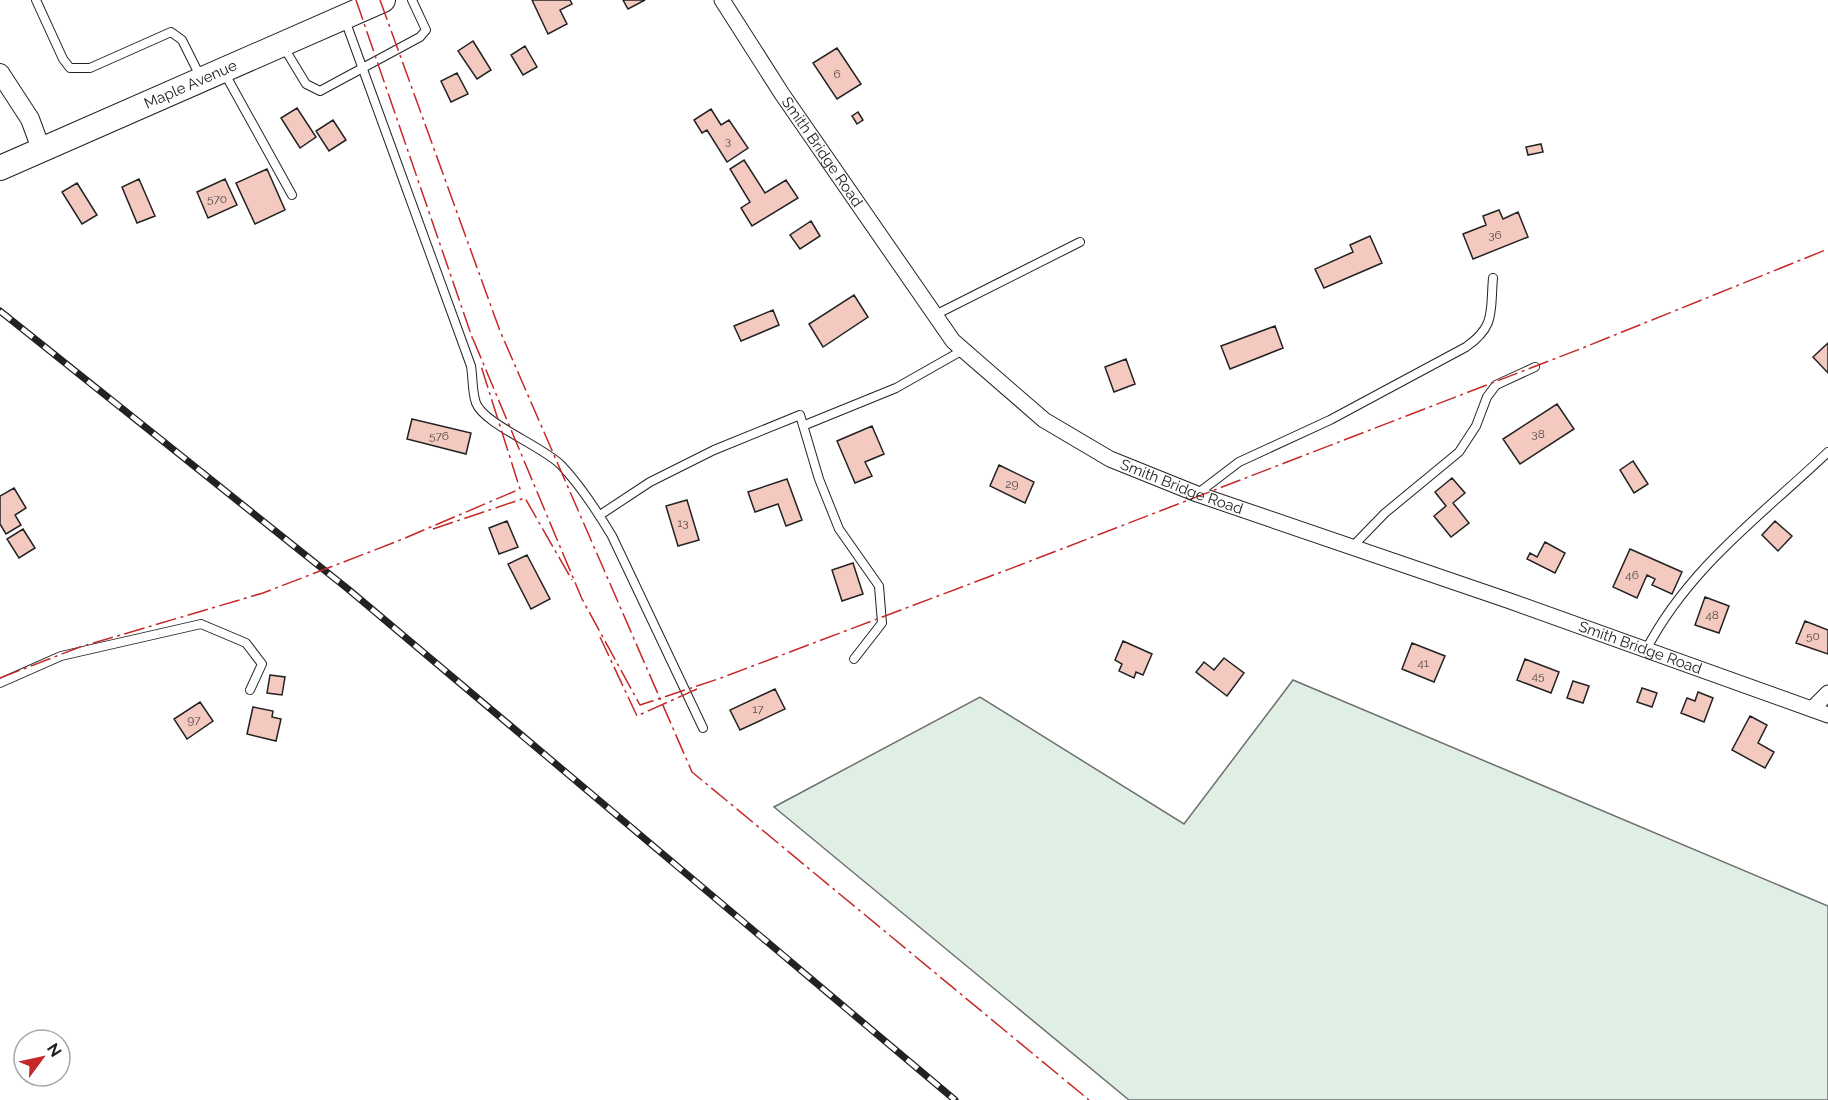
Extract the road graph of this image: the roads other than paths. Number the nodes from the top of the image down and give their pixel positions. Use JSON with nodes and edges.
{"nodes":[{"id":1,"x":36,"y":0,"type":"edge"},
{"id":2,"x":383,"y":0,"type":"edge"},
{"id":3,"x":412,"y":0,"type":"edge"},
{"id":4,"x":722,"y":0,"type":"edge"},
{"id":5,"x":344,"y":17,"type":"junction"},
{"id":6,"x":282,"y":44,"type":"junction"},
{"id":7,"x":363,"y":68,"type":"junction"},
{"id":8,"x":0,"y":73,"type":"edge"},
{"id":9,"x":212,"y":75,"type":"junction"},
{"id":10,"x":41,"y":149,"type":"junction"},
{"id":11,"x":0,"y":168,"type":"edge"},
{"id":12,"x":292,"y":195,"type":"dead end"},
{"id":13,"x":1080,"y":242,"type":"dead end"},
{"id":14,"x":1493,"y":278,"type":"dead end"},
{"id":15,"x":935,"y":315,"type":"junction"},
{"id":16,"x":963,"y":350,"type":"junction"},
{"id":17,"x":1535,"y":367,"type":"dead end"},
{"id":18,"x":805,"y":425,"type":"junction"},
{"id":19,"x":1828,"y":452,"type":"edge"},
{"id":20,"x":1197,"y":494,"type":"junction"},
{"id":21,"x":600,"y":515,"type":"junction"},
{"id":22,"x":1352,"y":547,"type":"junction"},
{"id":23,"x":1646,"y":650,"type":"junction"},
{"id":24,"x":854,"y":659,"type":"dead end"},
{"id":25,"x":0,"y":683,"type":"edge"},
{"id":26,"x":250,"y":690,"type":"dead end"},
{"id":27,"x":1828,"y":693,"type":"edge"},
{"id":28,"x":1812,"y":709,"type":"junction"},
{"id":29,"x":1828,"y":716,"type":"edge"},
{"id":30,"x":702,"y":728,"type":"dead end"}],
"edges":[{"from":1,"to":9,"type":"lane"},
{"from":2,"to":5,"type":"main road","name":"Maple Avenue"},
{"from":3,"to":7,"type":"lane"},
{"from":4,"to":15,"type":"street","name":"Smith Bridge Road"},
{"from":5,"to":6,"type":"main road","name":"Maple Avenue"},
{"from":5,"to":7,"type":"lane"},
{"from":6,"to":7,"type":"lane"},
{"from":6,"to":9,"type":"main road","name":"Maple Avenue"},
{"from":7,"to":21,"type":"lane"},
{"from":8,"to":10,"type":"street"},
{"from":9,"to":10,"type":"main road","name":"Maple Avenue"},
{"from":9,"to":12,"type":"lane"},
{"from":10,"to":11,"type":"main road","name":"Maple Avenue"},
{"from":13,"to":15,"type":"lane"},
{"from":14,"to":20,"type":"lane"},
{"from":15,"to":16,"type":"street","name":"Smith Bridge Road"},
{"from":16,"to":18,"type":"lane"},
{"from":16,"to":20,"type":"street","name":"Smith Bridge Road"},
{"from":17,"to":22,"type":"lane"},
{"from":18,"to":21,"type":"lane"},
{"from":18,"to":24,"type":"lane"},
{"from":19,"to":23,"type":"lane"},
{"from":20,"to":22,"type":"street","name":"Smith Bridge Road"},
{"from":21,"to":30,"type":"lane"},
{"from":22,"to":23,"type":"street","name":"Smith Bridge Road"},
{"from":23,"to":28,"type":"street","name":"Smith Bridge Road"},
{"from":25,"to":26,"type":"lane"},
{"from":27,"to":28,"type":"street"},
{"from":28,"to":29,"type":"street","name":"Smith Bridge Road"}]}
